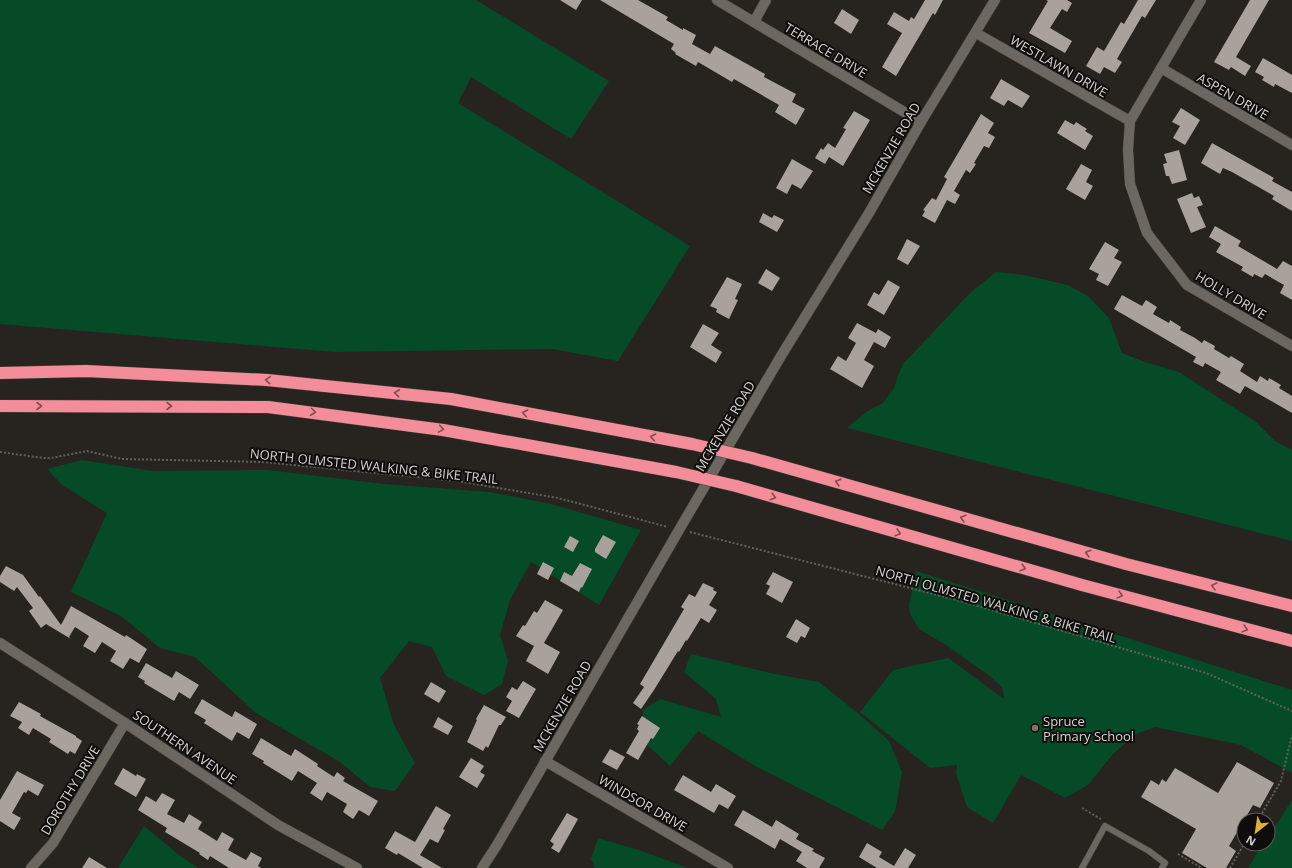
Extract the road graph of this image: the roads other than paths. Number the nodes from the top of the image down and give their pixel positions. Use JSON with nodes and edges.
{"nodes":[{"id":1,"x":717,"y":0,"type":"edge"},
{"id":2,"x":766,"y":0,"type":"edge"},
{"id":3,"x":995,"y":0,"type":"edge"},
{"id":4,"x":1202,"y":0,"type":"edge"},
{"id":5,"x":754,"y":22,"type":"junction"},
{"id":6,"x":976,"y":33,"type":"junction"},
{"id":7,"x":1161,"y":68,"type":"junction"},
{"id":8,"x":1130,"y":121,"type":"junction"},
{"id":9,"x":921,"y":122,"type":"junction"},
{"id":10,"x":1292,"y":145,"type":"edge"},
{"id":11,"x":1292,"y":346,"type":"edge"},
{"id":12,"x":0,"y":373,"type":"edge"},
{"id":13,"x":0,"y":406,"type":"edge"},
{"id":14,"x":1292,"y":606,"type":"edge"},
{"id":15,"x":1292,"y":641,"type":"edge"},
{"id":16,"x":0,"y":643,"type":"edge"},
{"id":17,"x":125,"y":723,"type":"junction"},
{"id":18,"x":545,"y":761,"type":"junction"},
{"id":19,"x":31,"y":868,"type":"edge"},
{"id":20,"x":357,"y":868,"type":"edge"},
{"id":21,"x":482,"y":868,"type":"edge"},
{"id":22,"x":728,"y":868,"type":"edge"},
{"id":23,"x":1082,"y":868,"type":"edge"},
{"id":24,"x":1162,"y":868,"type":"edge"}],
"edges":[{"from":1,"to":5,"type":"street","name":"TERRACE DRIVE"},
{"from":2,"to":5,"type":"street"},
{"from":3,"to":6,"type":"street","name":"MCKENZIE ROAD"},
{"from":4,"to":7,"type":"street"},
{"from":5,"to":9,"type":"street","name":"TERRACE DRIVE"},
{"from":6,"to":8,"type":"street","name":"WESTLAWN DRIVE"},
{"from":6,"to":9,"type":"street","name":"MCKENZIE ROAD"},
{"from":7,"to":8,"type":"street"},
{"from":7,"to":10,"type":"street","name":"ASPEN DRIVE"},
{"from":8,"to":11,"type":"street","name":"HOLLY DRIVE"},
{"from":9,"to":18,"type":"street","name":"MCKENZIE ROAD"},
{"from":14,"to":12,"type":"highway","one_way":true,"bridge":true},
{"from":13,"to":15,"type":"highway","one_way":true,"bridge":true},
{"from":16,"to":17,"type":"street","name":"SOUTHERN AVENUE"},
{"from":17,"to":19,"type":"street","name":"DOROTHY DRIVE"},
{"from":17,"to":20,"type":"street","name":"SOUTHERN AVENUE"},
{"from":18,"to":21,"type":"street","name":"MCKENZIE ROAD"},
{"from":18,"to":22,"type":"street","name":"WINDSOR DRIVE"},
{"from":23,"to":24,"type":"lane"}]}
